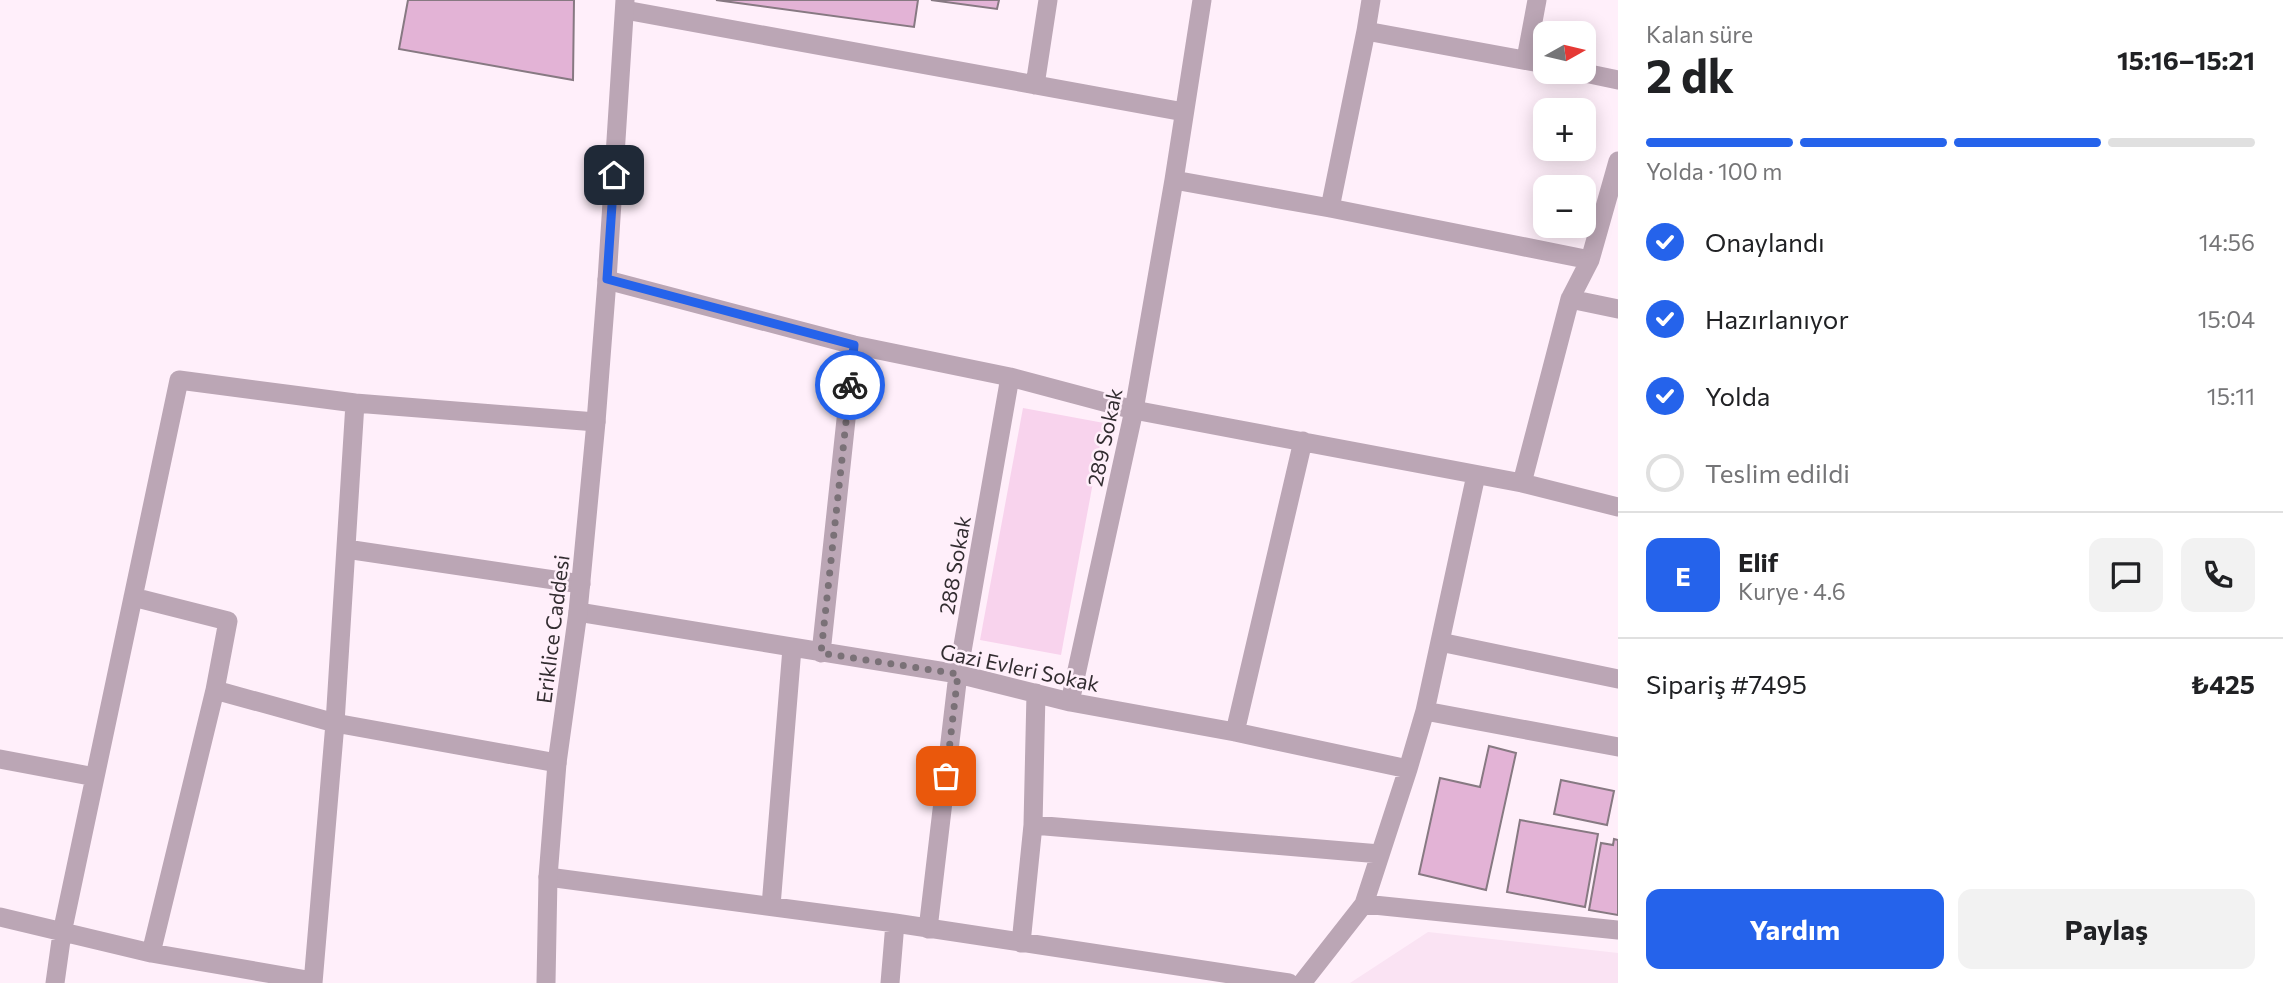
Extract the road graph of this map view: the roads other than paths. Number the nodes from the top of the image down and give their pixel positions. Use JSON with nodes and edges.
{"nodes":[{"id":1,"x":1048,"y":0,"type":"edge"},
{"id":2,"x":1202,"y":0,"type":"edge"},
{"id":3,"x":1371,"y":0,"type":"edge"},
{"id":4,"x":1538,"y":0,"type":"edge"},
{"id":5,"x":625,"y":5,"type":"edge"},
{"id":6,"x":1366,"y":31,"type":"junction"},
{"id":7,"x":1526,"y":59,"type":"junction"},
{"id":8,"x":1533,"y":61,"type":"edge"},
{"id":9,"x":1596,"y":75,"type":"edge"},
{"id":10,"x":1618,"y":80,"type":"edge"},
{"id":11,"x":1035,"y":85,"type":"junction"},
{"id":12,"x":1184,"y":112,"type":"junction"},
{"id":13,"x":1618,"y":161,"type":"edge"},
{"id":14,"x":1174,"y":180,"type":"junction"},
{"id":15,"x":1330,"y":208,"type":"junction"},
{"id":16,"x":1590,"y":260,"type":"junction"},
{"id":17,"x":607,"y":279,"type":"junction"},
{"id":18,"x":1570,"y":299,"type":"junction"},
{"id":19,"x":1618,"y":309,"type":"edge"},
{"id":20,"x":854,"y":345,"type":"junction"},
{"id":21,"x":1010,"y":377,"type":"junction"},
{"id":22,"x":355,"y":403,"type":"junction"},
{"id":23,"x":1134,"y":410,"type":"junction"},
{"id":24,"x":596,"y":422,"type":"junction"},
{"id":25,"x":1303,"y":441,"type":"junction"},
{"id":26,"x":1476,"y":475,"type":"junction"},
{"id":27,"x":1522,"y":483,"type":"junction"},
{"id":28,"x":1618,"y":507,"type":"edge"},
{"id":29,"x":346,"y":549,"type":"junction"},
{"id":30,"x":581,"y":584,"type":"junction"},
{"id":31,"x":133,"y":597,"type":"junction"},
{"id":32,"x":578,"y":612,"type":"junction"},
{"id":33,"x":1440,"y":642,"type":"junction"},
{"id":34,"x":792,"y":648,"type":"junction"},
{"id":35,"x":821,"y":653,"type":"junction"},
{"id":36,"x":958,"y":674,"type":"junction"},
{"id":37,"x":1618,"y":679,"type":"edge"},
{"id":38,"x":215,"y":690,"type":"junction"},
{"id":39,"x":1036,"y":693,"type":"junction"},
{"id":40,"x":1070,"y":702,"type":"junction"},
{"id":41,"x":1424,"y":711,"type":"junction"},
{"id":42,"x":335,"y":723,"type":"junction"},
{"id":43,"x":1236,"y":732,"type":"junction"},
{"id":44,"x":1618,"y":747,"type":"edge"},
{"id":45,"x":0,"y":759,"type":"edge"},
{"id":46,"x":558,"y":763,"type":"junction"},
{"id":47,"x":1408,"y":769,"type":"junction"},
{"id":48,"x":95,"y":777,"type":"junction"},
{"id":49,"x":1033,"y":825,"type":"junction"},
{"id":50,"x":1380,"y":854,"type":"junction"},
{"id":51,"x":548,"y":877,"type":"junction"},
{"id":52,"x":1364,"y":904,"type":"junction"},
{"id":53,"x":771,"y":906,"type":"junction"},
{"id":54,"x":0,"y":917,"type":"edge"},
{"id":55,"x":895,"y":923,"type":"junction"},
{"id":56,"x":928,"y":929,"type":"junction"},
{"id":57,"x":1618,"y":930,"type":"edge"},
{"id":58,"x":62,"y":933,"type":"junction"},
{"id":59,"x":1021,"y":943,"type":"junction"},
{"id":60,"x":151,"y":953,"type":"junction"},
{"id":61,"x":313,"y":982,"type":"edge"},
{"id":62,"x":55,"y":983,"type":"edge"},
{"id":63,"x":546,"y":983,"type":"edge"},
{"id":64,"x":890,"y":983,"type":"edge"},
{"id":65,"x":1289,"y":983,"type":"edge"},
{"id":66,"x":1302,"y":983,"type":"edge"}],
"edges":[{"from":1,"to":11,"type":"street"},
{"from":2,"to":12,"type":"street","name":"289 Sokak"},
{"from":3,"to":6,"type":"street"},
{"from":4,"to":7,"type":"street"},
{"from":5,"to":11,"type":"street"},
{"from":5,"to":17,"type":"street","name":"Eriklice Caddesi"},
{"from":6,"to":7,"type":"street"},
{"from":6,"to":15,"type":"street"},
{"from":7,"to":8,"type":"street"},
{"from":9,"to":10,"type":"street"},
{"from":11,"to":12,"type":"street"},
{"from":12,"to":14,"type":"street","name":"289 Sokak"},
{"from":13,"to":16,"type":"street"},
{"from":14,"to":15,"type":"street"},
{"from":14,"to":23,"type":"street","name":"289 Sokak"},
{"from":15,"to":16,"type":"street"},
{"from":16,"to":18,"type":"street"},
{"from":17,"to":20,"type":"street"},
{"from":17,"to":24,"type":"street","name":"Eriklice Caddesi"},
{"from":18,"to":19,"type":"street"},
{"from":18,"to":27,"type":"street"},
{"from":20,"to":21,"type":"street"},
{"from":20,"to":35,"type":"street"},
{"from":21,"to":23,"type":"street"},
{"from":21,"to":36,"type":"street","name":"288 Sokak"},
{"from":22,"to":24,"type":"street"},
{"from":22,"to":29,"type":"street"},
{"from":22,"to":31,"type":"street"},
{"from":23,"to":25,"type":"street"},
{"from":23,"to":40,"type":"street","name":"289 Sokak"},
{"from":24,"to":30,"type":"street","name":"Eriklice Caddesi"},
{"from":25,"to":26,"type":"street"},
{"from":25,"to":43,"type":"street"},
{"from":26,"to":27,"type":"street"},
{"from":26,"to":33,"type":"street"},
{"from":27,"to":28,"type":"street"},
{"from":29,"to":30,"type":"street"},
{"from":29,"to":42,"type":"street"},
{"from":30,"to":32,"type":"street","name":"Eriklice Caddesi"},
{"from":31,"to":38,"type":"street"},
{"from":31,"to":48,"type":"street"},
{"from":32,"to":34,"type":"street","name":"Gazi Evleri Sokak"},
{"from":32,"to":46,"type":"street","name":"Eriklice Caddesi"},
{"from":33,"to":37,"type":"street"},
{"from":33,"to":41,"type":"street"},
{"from":34,"to":35,"type":"street","name":"Gazi Evleri Sokak"},
{"from":34,"to":53,"type":"street"},
{"from":35,"to":36,"type":"street","name":"Gazi Evleri Sokak"},
{"from":36,"to":39,"type":"street","name":"Gazi Evleri Sokak"},
{"from":36,"to":56,"type":"street","name":"288 Sokak"},
{"from":38,"to":42,"type":"street"},
{"from":38,"to":60,"type":"street"},
{"from":39,"to":40,"type":"street","name":"Gazi Evleri Sokak"},
{"from":39,"to":49,"type":"street"},
{"from":40,"to":43,"type":"street","name":"Gazi Evleri Sokak"},
{"from":41,"to":44,"type":"street"},
{"from":41,"to":47,"type":"street"},
{"from":42,"to":46,"type":"street"},
{"from":42,"to":61,"type":"street"},
{"from":43,"to":47,"type":"street","name":"Gazi Evleri Sokak"},
{"from":45,"to":48,"type":"street"},
{"from":46,"to":51,"type":"street","name":"Eriklice Caddesi"},
{"from":47,"to":50,"type":"street"},
{"from":48,"to":58,"type":"street"},
{"from":49,"to":50,"type":"street"},
{"from":49,"to":59,"type":"street"},
{"from":50,"to":52,"type":"street"},
{"from":51,"to":53,"type":"street"},
{"from":51,"to":63,"type":"street","name":"Eriklice Caddesi"},
{"from":52,"to":57,"type":"street"},
{"from":52,"to":66,"type":"street"},
{"from":53,"to":55,"type":"street"},
{"from":54,"to":58,"type":"street"},
{"from":55,"to":56,"type":"street"},
{"from":55,"to":64,"type":"street"},
{"from":56,"to":59,"type":"street"},
{"from":58,"to":60,"type":"street"},
{"from":58,"to":62,"type":"street"},
{"from":59,"to":65,"type":"street"},
{"from":60,"to":61,"type":"street"}]}
